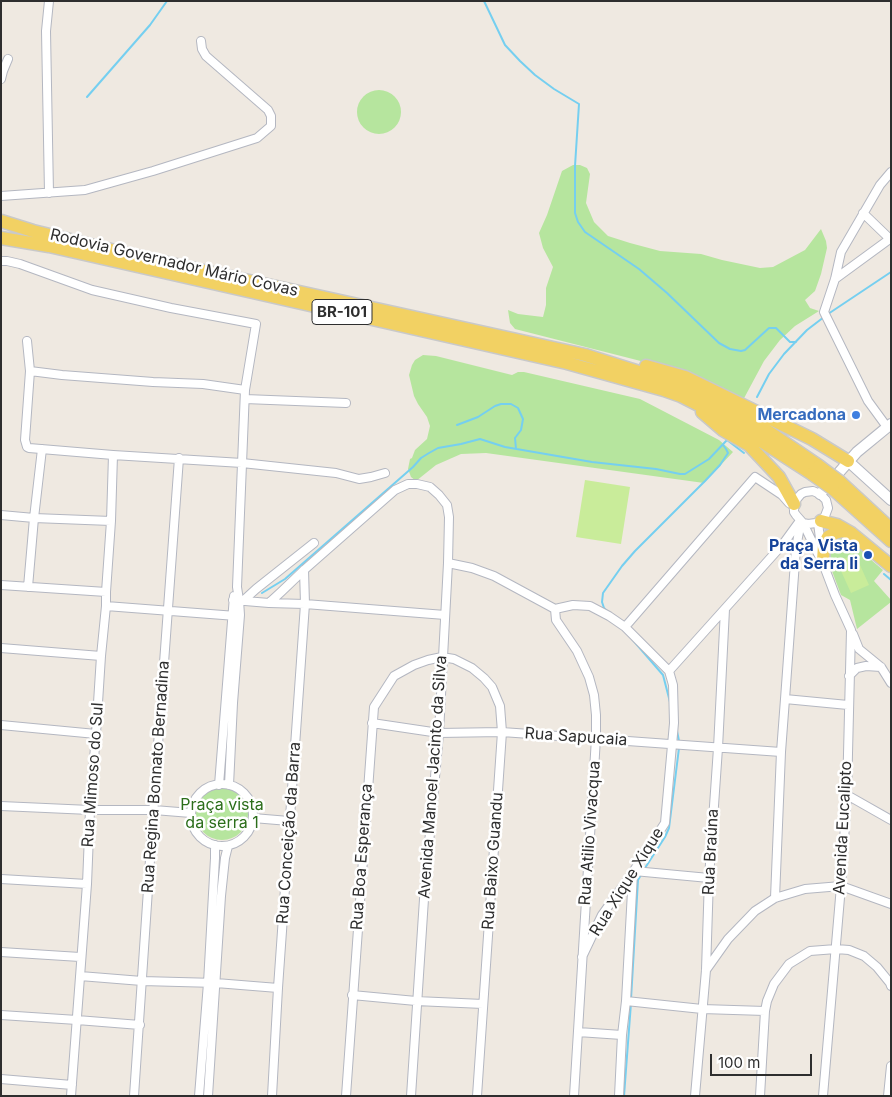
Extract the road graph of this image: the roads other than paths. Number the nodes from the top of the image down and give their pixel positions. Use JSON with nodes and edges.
{"nodes":[{"id":1,"x":49,"y":1,"type":"edge"},
{"id":2,"x":201,"y":42,"type":"dead end"},
{"id":3,"x":8,"y":59,"type":"dead end"},
{"id":4,"x":1,"y":79,"type":"edge"},
{"id":5,"x":891,"y":172,"type":"edge"},
{"id":6,"x":49,"y":193,"type":"junction"},
{"id":7,"x":1,"y":196,"type":"edge"},
{"id":8,"x":863,"y":213,"type":"junction"},
{"id":9,"x":1,"y":221,"type":"edge"},
{"id":10,"x":1,"y":238,"type":"edge"},
{"id":11,"x":890,"y":238,"type":"edge"},
{"id":12,"x":1,"y":261,"type":"edge"},
{"id":13,"x":835,"y":279,"type":"junction"},
{"id":14,"x":27,"y":340,"type":"dead end"},
{"id":15,"x":30,"y":371,"type":"junction"},
{"id":16,"x":245,"y":390,"type":"junction"},
{"id":17,"x":245,"y":398,"type":"junction"},
{"id":18,"x":346,"y":404,"type":"dead end"},
{"id":19,"x":733,"y":417,"type":"junction"},
{"id":20,"x":889,"y":425,"type":"edge"},
{"id":21,"x":759,"y":432,"type":"junction"},
{"id":22,"x":42,"y":449,"type":"junction"},
{"id":23,"x":113,"y":455,"type":"junction"},
{"id":24,"x":179,"y":458,"type":"junction"},
{"id":25,"x":848,"y":461,"type":"junction"},
{"id":26,"x":242,"y":463,"type":"junction"},
{"id":27,"x":385,"y":473,"type":"dead end"},
{"id":28,"x":836,"y":485,"type":"junction"},
{"id":29,"x":820,"y":494,"type":"junction"},
{"id":30,"x":891,"y":500,"type":"edge"},
{"id":31,"x":794,"y":506,"type":"junction"},
{"id":32,"x":1,"y":515,"type":"edge"},
{"id":33,"x":34,"y":518,"type":"junction"},
{"id":34,"x":111,"y":521,"type":"junction"},
{"id":35,"x":801,"y":522,"type":"junction"},
{"id":36,"x":820,"y":522,"type":"junction"},
{"id":37,"x":891,"y":528,"type":"edge"},
{"id":38,"x":851,"y":533,"type":"junction"},
{"id":39,"x":891,"y":541,"type":"edge"},
{"id":40,"x":812,"y":542,"type":"junction"},
{"id":41,"x":314,"y":543,"type":"dead end"},
{"id":42,"x":783,"y":544,"type":"junction"},
{"id":43,"x":796,"y":548,"type":"junction"},
{"id":44,"x":448,"y":563,"type":"junction"},
{"id":45,"x":823,"y":563,"type":"junction"},
{"id":46,"x":891,"y":566,"type":"edge"},
{"id":47,"x":304,"y":570,"type":"junction"},
{"id":48,"x":1,"y":585,"type":"edge"},
{"id":49,"x":28,"y":587,"type":"junction"},
{"id":50,"x":106,"y":592,"type":"junction"},
{"id":51,"x":239,"y":600,"type":"junction"},
{"id":52,"x":269,"y":602,"type":"junction"},
{"id":53,"x":305,"y":604,"type":"junction"},
{"id":54,"x":106,"y":606,"type":"junction"},
{"id":55,"x":555,"y":609,"type":"junction"},
{"id":56,"x":725,"y":609,"type":"junction"},
{"id":57,"x":168,"y":611,"type":"junction"},
{"id":58,"x":236,"y":615,"type":"junction"},
{"id":59,"x":445,"y":615,"type":"junction"},
{"id":60,"x":712,"y":623,"type":"junction"},
{"id":61,"x":625,"y":627,"type":"junction"},
{"id":62,"x":723,"y":627,"type":"junction"},
{"id":63,"x":851,"y":630,"type":"junction"},
{"id":64,"x":1,"y":648,"type":"edge"},
{"id":65,"x":101,"y":656,"type":"junction"},
{"id":66,"x":442,"y":657,"type":"junction"},
{"id":67,"x":880,"y":668,"type":"junction"},
{"id":68,"x":669,"y":671,"type":"junction"},
{"id":69,"x":849,"y":676,"type":"junction"},
{"id":70,"x":891,"y":683,"type":"edge"},
{"id":71,"x":785,"y":699,"type":"junction"},
{"id":72,"x":848,"y":705,"type":"junction"},
{"id":73,"x":372,"y":723,"type":"junction"},
{"id":74,"x":1,"y":725,"type":"edge"},
{"id":75,"x":502,"y":732,"type":"junction"},
{"id":76,"x":439,"y":733,"type":"junction"},
{"id":77,"x":96,"y":734,"type":"junction"},
{"id":78,"x":596,"y":738,"type":"junction"},
{"id":79,"x":673,"y":745,"type":"junction"},
{"id":80,"x":718,"y":748,"type":"junction"},
{"id":81,"x":780,"y":752,"type":"junction"},
{"id":82,"x":219,"y":785,"type":"junction"},
{"id":83,"x":229,"y":785,"type":"junction"},
{"id":84,"x":847,"y":795,"type":"junction"},
{"id":85,"x":1,"y":806,"type":"edge"},
{"id":86,"x":90,"y":810,"type":"junction"},
{"id":87,"x":154,"y":810,"type":"junction"},
{"id":88,"x":191,"y":813,"type":"junction"},
{"id":89,"x":253,"y":818,"type":"junction"},
{"id":90,"x":891,"y":820,"type":"edge"},
{"id":91,"x":290,"y":821,"type":"junction"},
{"id":92,"x":215,"y":845,"type":"junction"},
{"id":93,"x":228,"y":846,"type":"junction"},
{"id":94,"x":633,"y":871,"type":"junction"},
{"id":95,"x":709,"y":878,"type":"junction"},
{"id":96,"x":1,"y":879,"type":"edge"},
{"id":97,"x":87,"y":884,"type":"junction"},
{"id":98,"x":841,"y":886,"type":"junction"},
{"id":99,"x":775,"y":898,"type":"junction"},
{"id":100,"x":891,"y":904,"type":"edge"},
{"id":101,"x":836,"y":949,"type":"junction"},
{"id":102,"x":1,"y":952,"type":"edge"},
{"id":103,"x":80,"y":957,"type":"junction"},
{"id":104,"x":582,"y":957,"type":"junction"},
{"id":105,"x":706,"y":970,"type":"junction"},
{"id":106,"x":80,"y":976,"type":"junction"},
{"id":107,"x":142,"y":981,"type":"junction"},
{"id":108,"x":212,"y":983,"type":"junction"},
{"id":109,"x":891,"y":986,"type":"edge"},
{"id":110,"x":278,"y":988,"type":"junction"},
{"id":111,"x":352,"y":995,"type":"junction"},
{"id":112,"x":416,"y":1001,"type":"junction"},
{"id":113,"x":630,"y":1002,"type":"junction"},
{"id":114,"x":483,"y":1004,"type":"junction"},
{"id":115,"x":702,"y":1009,"type":"junction"},
{"id":116,"x":765,"y":1011,"type":"junction"},
{"id":117,"x":1,"y":1015,"type":"edge"},
{"id":118,"x":77,"y":1020,"type":"junction"},
{"id":119,"x":140,"y":1025,"type":"junction"},
{"id":120,"x":578,"y":1032,"type":"junction"},
{"id":121,"x":622,"y":1035,"type":"junction"},
{"id":122,"x":891,"y":1066,"type":"edge"},
{"id":123,"x":1,"y":1079,"type":"edge"},
{"id":124,"x":72,"y":1084,"type":"junction"},
{"id":125,"x":71,"y":1096,"type":"edge"},
{"id":126,"x":134,"y":1096,"type":"edge"},
{"id":127,"x":199,"y":1096,"type":"edge"},
{"id":128,"x":208,"y":1096,"type":"edge"},
{"id":129,"x":272,"y":1096,"type":"edge"},
{"id":130,"x":346,"y":1096,"type":"edge"},
{"id":131,"x":411,"y":1096,"type":"edge"},
{"id":132,"x":477,"y":1096,"type":"edge"},
{"id":133,"x":574,"y":1096,"type":"edge"},
{"id":134,"x":619,"y":1096,"type":"edge"},
{"id":135,"x":694,"y":1096,"type":"edge"},
{"id":136,"x":760,"y":1096,"type":"edge"},
{"id":137,"x":823,"y":1096,"type":"edge"},
{"id":138,"x":888,"y":1096,"type":"edge"}],
"edges":[{"from":1,"to":6,"type":"street"},
{"from":2,"to":6,"type":"street"},
{"from":3,"to":4,"type":"street"},
{"from":5,"to":8,"type":"street"},
{"from":6,"to":7,"type":"street"},
{"from":8,"to":11,"type":"street"},
{"from":8,"to":13,"type":"street"},
{"from":9,"to":19,"type":"main road","name":"Rodovia Governador Mário Covas","number":"BR-101"},
{"from":10,"to":19,"type":"main road","name":"Rodovia Governador Mário Covas","number":"BR-101"},
{"from":11,"to":13,"type":"street"},
{"from":12,"to":16,"type":"street"},
{"from":13,"to":20,"type":"street"},
{"from":14,"to":15,"type":"street"},
{"from":15,"to":16,"type":"street"},
{"from":15,"to":22,"type":"street"},
{"from":16,"to":17,"type":"street"},
{"from":17,"to":18,"type":"street"},
{"from":17,"to":26,"type":"street"},
{"from":19,"to":21,"type":"main road","name":"Rodovia Governador Mário Covas","number":"BR-101"},
{"from":19,"to":21,"type":"main road"},
{"from":20,"to":25,"type":"street"},
{"from":21,"to":25,"type":"main road"},
{"from":21,"to":28,"type":"main road","name":"Rodovia Governador Mário Covas","number":"BR-101","bridge":true},
{"from":21,"to":31,"type":"main road"},
{"from":22,"to":23,"type":"street"},
{"from":22,"to":33,"type":"street"},
{"from":23,"to":24,"type":"street"},
{"from":23,"to":34,"type":"street","name":"Rua Mimoso do Sul"},
{"from":24,"to":26,"type":"street"},
{"from":24,"to":57,"type":"street","name":"Rua Regina Bonnato Bernadina"},
{"from":25,"to":29,"type":"street"},
{"from":25,"to":30,"type":"street"},
{"from":26,"to":27,"type":"street"},
{"from":26,"to":51,"type":"street"},
{"from":28,"to":37,"type":"main road","name":"Rodovia Governador Mário Covas","number":"BR-101"},
{"from":28,"to":39,"type":"main road","name":"Rodovia Governador Mário Covas","number":"BR-101"},
{"from":29,"to":31,"type":"street"},
{"from":29,"to":36,"type":"street"},
{"from":31,"to":35,"type":"street"},
{"from":31,"to":61,"type":"street"},
{"from":32,"to":33,"type":"street"},
{"from":33,"to":34,"type":"street"},
{"from":33,"to":49,"type":"street"},
{"from":34,"to":50,"type":"street","name":"Rua Mimoso do Sul"},
{"from":35,"to":36,"type":"street"},
{"from":35,"to":40,"type":"street","name":"Avenida Eucalipto"},
{"from":35,"to":42,"type":"street"},
{"from":35,"to":43,"type":"street"},
{"from":36,"to":38,"type":"main road"},
{"from":36,"to":45,"type":"street","name":"Avenida Eucalipto"},
{"from":38,"to":45,"type":"main road"},
{"from":38,"to":46,"type":"main road"},
{"from":40,"to":43,"type":"street"},
{"from":40,"to":45,"type":"street","name":"Avenida Eucalipto"},
{"from":41,"to":51,"type":"street"},
{"from":42,"to":43,"type":"street"},
{"from":42,"to":56,"type":"street"},
{"from":43,"to":71,"type":"street"},
{"from":44,"to":47,"type":"street","name":"Avenida Manoel Jacinto da Silva"},
{"from":44,"to":55,"type":"street"},
{"from":44,"to":59,"type":"street","name":"Avenida Manoel Jacinto da Silva"},
{"from":45,"to":63,"type":"street","name":"Avenida Eucalipto"},
{"from":47,"to":52,"type":"street"},
{"from":47,"to":53,"type":"street","name":"Rua Conceição da Barra"},
{"from":48,"to":49,"type":"street"},
{"from":49,"to":50,"type":"street"},
{"from":50,"to":54,"type":"street","name":"Rua Mimoso do Sul"},
{"from":51,"to":52,"type":"street"},
{"from":51,"to":58,"type":"street"},
{"from":52,"to":53,"type":"street"},
{"from":53,"to":59,"type":"street"},
{"from":53,"to":91,"type":"street","name":"Rua Conceição da Barra"},
{"from":54,"to":57,"type":"street"},
{"from":54,"to":65,"type":"street","name":"Rua Mimoso do Sul"},
{"from":55,"to":61,"type":"street"},
{"from":55,"to":78,"type":"street","name":"Rua Atilio Vivacqua"},
{"from":56,"to":60,"type":"street"},
{"from":56,"to":62,"type":"street","name":"Rua Braúna"},
{"from":57,"to":58,"type":"street"},
{"from":57,"to":87,"type":"street","name":"Rua Regina Bonnato Bernadina"},
{"from":58,"to":82,"type":"street"},
{"from":58,"to":83,"type":"street"},
{"from":59,"to":66,"type":"street","name":"Avenida Manoel Jacinto da Silva"},
{"from":60,"to":62,"type":"street"},
{"from":60,"to":68,"type":"street"},
{"from":61,"to":68,"type":"street"},
{"from":62,"to":80,"type":"street","name":"Rua Braúna"},
{"from":63,"to":67,"type":"street"},
{"from":63,"to":69,"type":"street","name":"Avenida Eucalipto"},
{"from":64,"to":65,"type":"street"},
{"from":65,"to":77,"type":"street","name":"Rua Mimoso do Sul"},
{"from":66,"to":73,"type":"street","name":"Rua Boa Esperança"},
{"from":66,"to":75,"type":"street","name":"Rua Baixo Guandu"},
{"from":66,"to":76,"type":"street","name":"Avenida Manoel Jacinto da Silva"},
{"from":67,"to":69,"type":"street"},
{"from":67,"to":70,"type":"street"},
{"from":68,"to":79,"type":"street","name":"Rua Xique Xique"},
{"from":69,"to":72,"type":"street","name":"Avenida Eucalipto"},
{"from":71,"to":72,"type":"street"},
{"from":71,"to":81,"type":"street"},
{"from":72,"to":84,"type":"street","name":"Avenida Eucalipto"},
{"from":73,"to":76,"type":"street","name":"Rua Sapucaia"},
{"from":73,"to":111,"type":"street","name":"Rua Boa Esperança"},
{"from":74,"to":77,"type":"street"},
{"from":75,"to":76,"type":"street","name":"Rua Sapucaia"},
{"from":75,"to":78,"type":"street","name":"Rua Sapucaia"},
{"from":75,"to":114,"type":"street","name":"Rua Baixo Guandu"},
{"from":76,"to":112,"type":"street","name":"Avenida Manoel Jacinto da Silva"},
{"from":77,"to":86,"type":"street","name":"Rua Mimoso do Sul"},
{"from":78,"to":79,"type":"street","name":"Rua Sapucaia"},
{"from":78,"to":104,"type":"street","name":"Rua Atilio Vivacqua"},
{"from":79,"to":80,"type":"street","name":"Rua Sapucaia"},
{"from":79,"to":94,"type":"street","name":"Rua Xique Xique"},
{"from":80,"to":81,"type":"street","name":"Rua Sapucaia"},
{"from":80,"to":95,"type":"street","name":"Rua Braúna"},
{"from":81,"to":99,"type":"street"},
{"from":82,"to":83,"type":"street"},
{"from":82,"to":88,"type":"street"},
{"from":83,"to":89,"type":"street"},
{"from":84,"to":90,"type":"street"},
{"from":84,"to":98,"type":"street","name":"Avenida Eucalipto"},
{"from":85,"to":86,"type":"street"},
{"from":86,"to":87,"type":"street"},
{"from":86,"to":97,"type":"street","name":"Rua Mimoso do Sul"},
{"from":87,"to":88,"type":"street"},
{"from":87,"to":107,"type":"street","name":"Rua Regina Bonnato Bernadina"},
{"from":88,"to":92,"type":"street"},
{"from":89,"to":91,"type":"street"},
{"from":89,"to":93,"type":"street"},
{"from":91,"to":110,"type":"street","name":"Rua Conceição da Barra"},
{"from":92,"to":93,"type":"street"},
{"from":92,"to":108,"type":"street"},
{"from":93,"to":108,"type":"street"},
{"from":94,"to":95,"type":"street"},
{"from":94,"to":104,"type":"street","name":"Rua Xique Xique"},
{"from":94,"to":113,"type":"street"},
{"from":95,"to":105,"type":"street","name":"Rua Braúna"},
{"from":96,"to":97,"type":"street"},
{"from":97,"to":103,"type":"street","name":"Rua Mimoso do Sul"},
{"from":98,"to":99,"type":"street"},
{"from":98,"to":100,"type":"street"},
{"from":98,"to":101,"type":"street","name":"Avenida Eucalipto"},
{"from":99,"to":105,"type":"street"},
{"from":101,"to":109,"type":"street"},
{"from":101,"to":116,"type":"street"},
{"from":101,"to":137,"type":"street","name":"Avenida Eucalipto"},
{"from":102,"to":103,"type":"street"},
{"from":103,"to":106,"type":"street","name":"Rua Mimoso do Sul"},
{"from":104,"to":120,"type":"street","name":"Rua Atilio Vivacqua"},
{"from":105,"to":115,"type":"street","name":"Rua Braúna"},
{"from":106,"to":107,"type":"street"},
{"from":106,"to":118,"type":"street","name":"Rua Mimoso do Sul"},
{"from":107,"to":108,"type":"street"},
{"from":107,"to":119,"type":"street","name":"Rua Regina Bonnato Bernadina"},
{"from":108,"to":110,"type":"street"},
{"from":108,"to":127,"type":"street"},
{"from":108,"to":128,"type":"street"},
{"from":110,"to":129,"type":"street","name":"Rua Conceição da Barra"},
{"from":111,"to":112,"type":"street"},
{"from":111,"to":130,"type":"street","name":"Rua Boa Esperança"},
{"from":112,"to":114,"type":"street"},
{"from":112,"to":131,"type":"street","name":"Avenida Manoel Jacinto da Silva"},
{"from":113,"to":115,"type":"street"},
{"from":113,"to":121,"type":"street"},
{"from":114,"to":132,"type":"street","name":"Rua Baixo Guandu"},
{"from":115,"to":116,"type":"street"},
{"from":115,"to":135,"type":"street","name":"Rua Braúna"},
{"from":116,"to":136,"type":"street"},
{"from":117,"to":118,"type":"street"},
{"from":118,"to":119,"type":"street"},
{"from":118,"to":124,"type":"street","name":"Rua Mimoso do Sul"},
{"from":119,"to":126,"type":"street","name":"Rua Regina Bonnato Bernadina"},
{"from":120,"to":121,"type":"street"},
{"from":120,"to":133,"type":"street","name":"Rua Atilio Vivacqua"},
{"from":121,"to":134,"type":"street"},
{"from":122,"to":138,"type":"street"},
{"from":123,"to":124,"type":"street"},
{"from":124,"to":125,"type":"street","name":"Rua Mimoso do Sul"}]}
